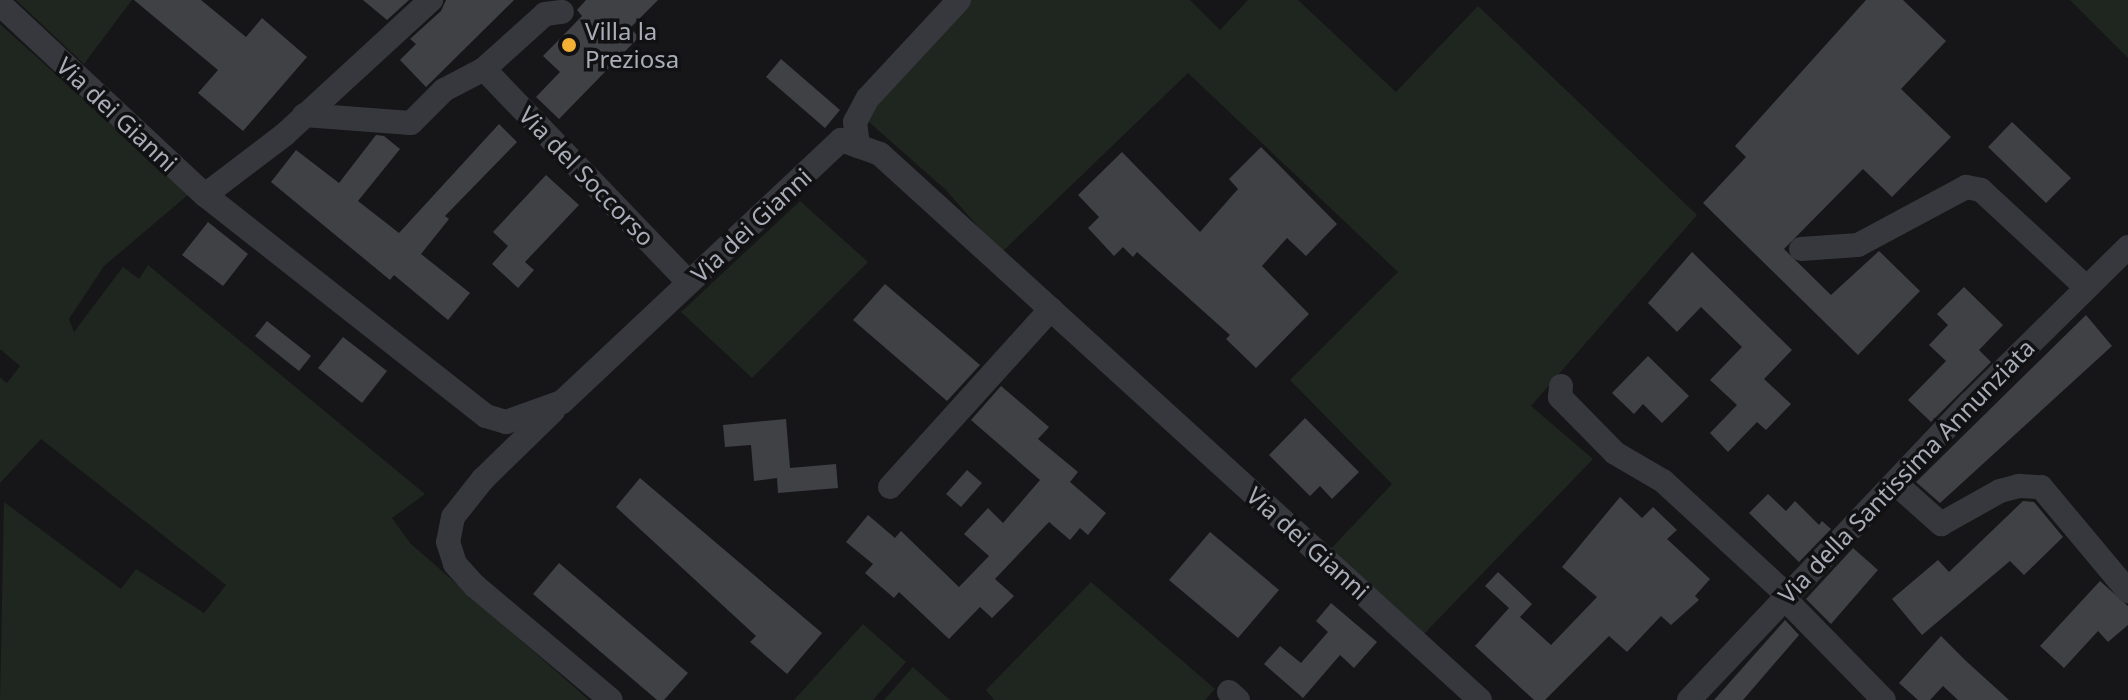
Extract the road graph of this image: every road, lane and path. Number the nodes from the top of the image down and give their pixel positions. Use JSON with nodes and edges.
{"nodes":[{"id":1,"x":431,"y":0,"type":"edge"},
{"id":2,"x":959,"y":0,"type":"edge"},
{"id":3,"x":0,"y":4,"type":"edge"},
{"id":4,"x":562,"y":12,"type":"dead end"},
{"id":5,"x":484,"y":69,"type":"junction"},
{"id":6,"x":304,"y":115,"type":"junction"},
{"id":7,"x":858,"y":146,"type":"junction"},
{"id":8,"x":205,"y":195,"type":"junction"},
{"id":9,"x":2128,"y":247,"type":"edge"},
{"id":10,"x":1801,"y":249,"type":"dead end"},
{"id":11,"x":689,"y":283,"type":"junction"},
{"id":12,"x":2087,"y":288,"type":"junction"},
{"id":13,"x":1051,"y":309,"type":"junction"},
{"id":14,"x":1561,"y":386,"type":"dead end"},
{"id":15,"x":562,"y":402,"type":"junction"},
{"id":16,"x":1895,"y":483,"type":"junction"},
{"id":17,"x":890,"y":487,"type":"dead end"},
{"id":18,"x":2128,"y":591,"type":"edge"},
{"id":19,"x":1784,"y":595,"type":"junction"},
{"id":20,"x":611,"y":700,"type":"edge"},
{"id":21,"x":1480,"y":700,"type":"edge"},
{"id":22,"x":1689,"y":700,"type":"edge"},
{"id":23,"x":1884,"y":700,"type":"edge"}],
"edges":[{"from":1,"to":6,"type":"street"},
{"from":2,"to":7,"type":"street"},
{"from":3,"to":8,"type":"street","name":"Via dei Gianni"},
{"from":4,"to":5,"type":"street"},
{"from":5,"to":6,"type":"street"},
{"from":5,"to":11,"type":"street","name":"Via del Soccorso"},
{"from":6,"to":8,"type":"street"},
{"from":7,"to":11,"type":"street","name":"Via dei Gianni"},
{"from":7,"to":13,"type":"street","name":"Via dei Gianni"},
{"from":8,"to":15,"type":"street","name":"Via dei Gianni"},
{"from":9,"to":12,"type":"street","name":"Via della Santissima Annunziata"},
{"from":10,"to":12,"type":"street"},
{"from":11,"to":15,"type":"street","name":"Via dei Gianni"},
{"from":12,"to":16,"type":"street","name":"Via della Santissima Annunziata"},
{"from":13,"to":17,"type":"street"},
{"from":13,"to":21,"type":"street","name":"Via dei Gianni"},
{"from":14,"to":19,"type":"street"},
{"from":15,"to":20,"type":"street"},
{"from":16,"to":18,"type":"street"},
{"from":16,"to":19,"type":"street","name":"Via della Santissima Annunziata"},
{"from":19,"to":22,"type":"street","name":"Via della Santissima Annunziata"},
{"from":19,"to":23,"type":"street"}]}
